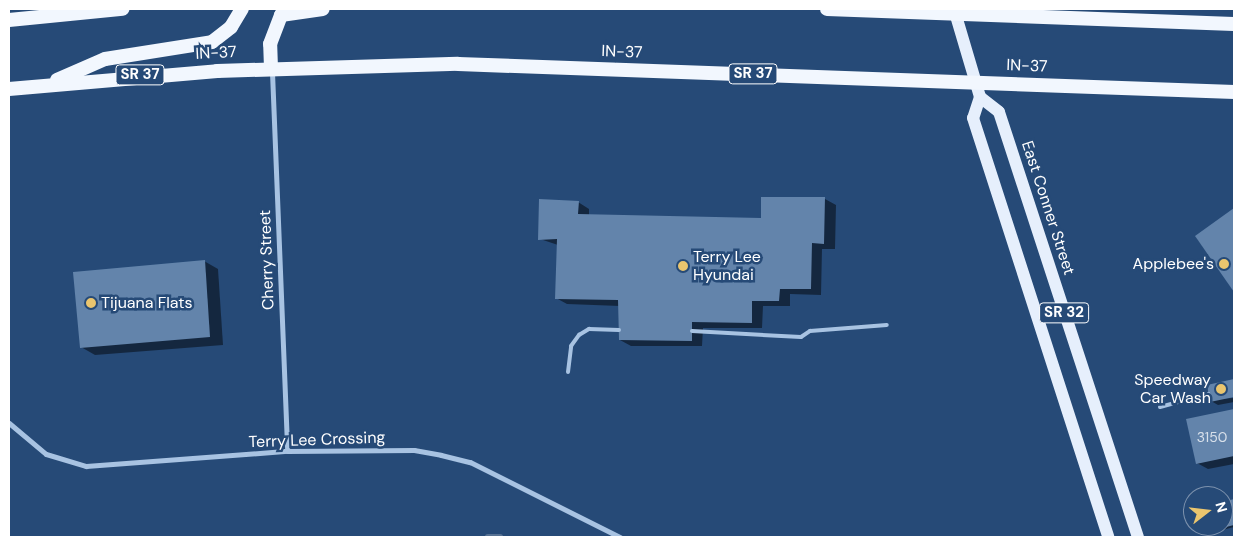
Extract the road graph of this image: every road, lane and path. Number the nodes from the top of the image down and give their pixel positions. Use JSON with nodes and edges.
{"nodes":[{"id":1,"x":122,"y":9,"type":"edge"},
{"id":2,"x":242,"y":9,"type":"edge"},
{"id":3,"x":323,"y":9,"type":"edge"},
{"id":4,"x":826,"y":9,"type":"edge"},
{"id":5,"x":843,"y":9,"type":"edge"},
{"id":6,"x":954,"y":11,"type":"edge"},
{"id":7,"x":9,"y":20,"type":"edge"},
{"id":8,"x":1234,"y":24,"type":"edge"},
{"id":9,"x":271,"y":68,"type":"junction"},
{"id":10,"x":975,"y":82,"type":"junction"},
{"id":11,"x":45,"y":85,"type":"junction"},
{"id":12,"x":9,"y":88,"type":"edge"},
{"id":13,"x":1234,"y":92,"type":"edge"},
{"id":14,"x":980,"y":97,"type":"junction"},
{"id":15,"x":887,"y":325,"type":"dead end"},
{"id":16,"x":619,"y":330,"type":"dead end"},
{"id":17,"x":692,"y":331,"type":"dead end"},
{"id":18,"x":568,"y":372,"type":"dead end"},
{"id":19,"x":1208,"y":394,"type":"dead end"},
{"id":20,"x":1160,"y":407,"type":"dead end"},
{"id":21,"x":9,"y":423,"type":"edge"},
{"id":22,"x":287,"y":451,"type":"junction"},
{"id":23,"x":620,"y":537,"type":"edge"},
{"id":24,"x":1108,"y":537,"type":"edge"},
{"id":25,"x":1138,"y":537,"type":"edge"}],
"edges":[{"from":1,"to":7,"type":"highway"},
{"from":2,"to":11,"type":"highway"},
{"from":3,"to":9,"type":"highway"},
{"from":4,"to":5,"type":"highway"},
{"from":5,"to":6,"type":"highway"},
{"from":6,"to":8,"type":"highway"},
{"from":6,"to":10,"type":"main road"},
{"from":9,"to":10,"type":"highway","name":"IN-37","number":"SR 37"},
{"from":9,"to":11,"type":"highway","name":"IN-37","number":"SR 37"},
{"from":9,"to":22,"type":"street","name":"Cherry Street"},
{"from":10,"to":13,"type":"highway","name":"IN-37","number":"SR 37"},
{"from":10,"to":14,"type":"main road"},
{"from":11,"to":12,"type":"highway","name":"IN-37","number":"SR 37"},
{"from":14,"to":24,"type":"main road","number":"SR 32"},
{"from":14,"to":25,"type":"main road","name":"East Conner Street","number":"SR 32"},
{"from":15,"to":17,"type":"lane"},
{"from":16,"to":18,"type":"lane"},
{"from":19,"to":20,"type":"lane"},
{"from":21,"to":22,"type":"street","name":"Terry Lee Crossing"},
{"from":22,"to":23,"type":"street","name":"Terry Lee Crossing"}]}
